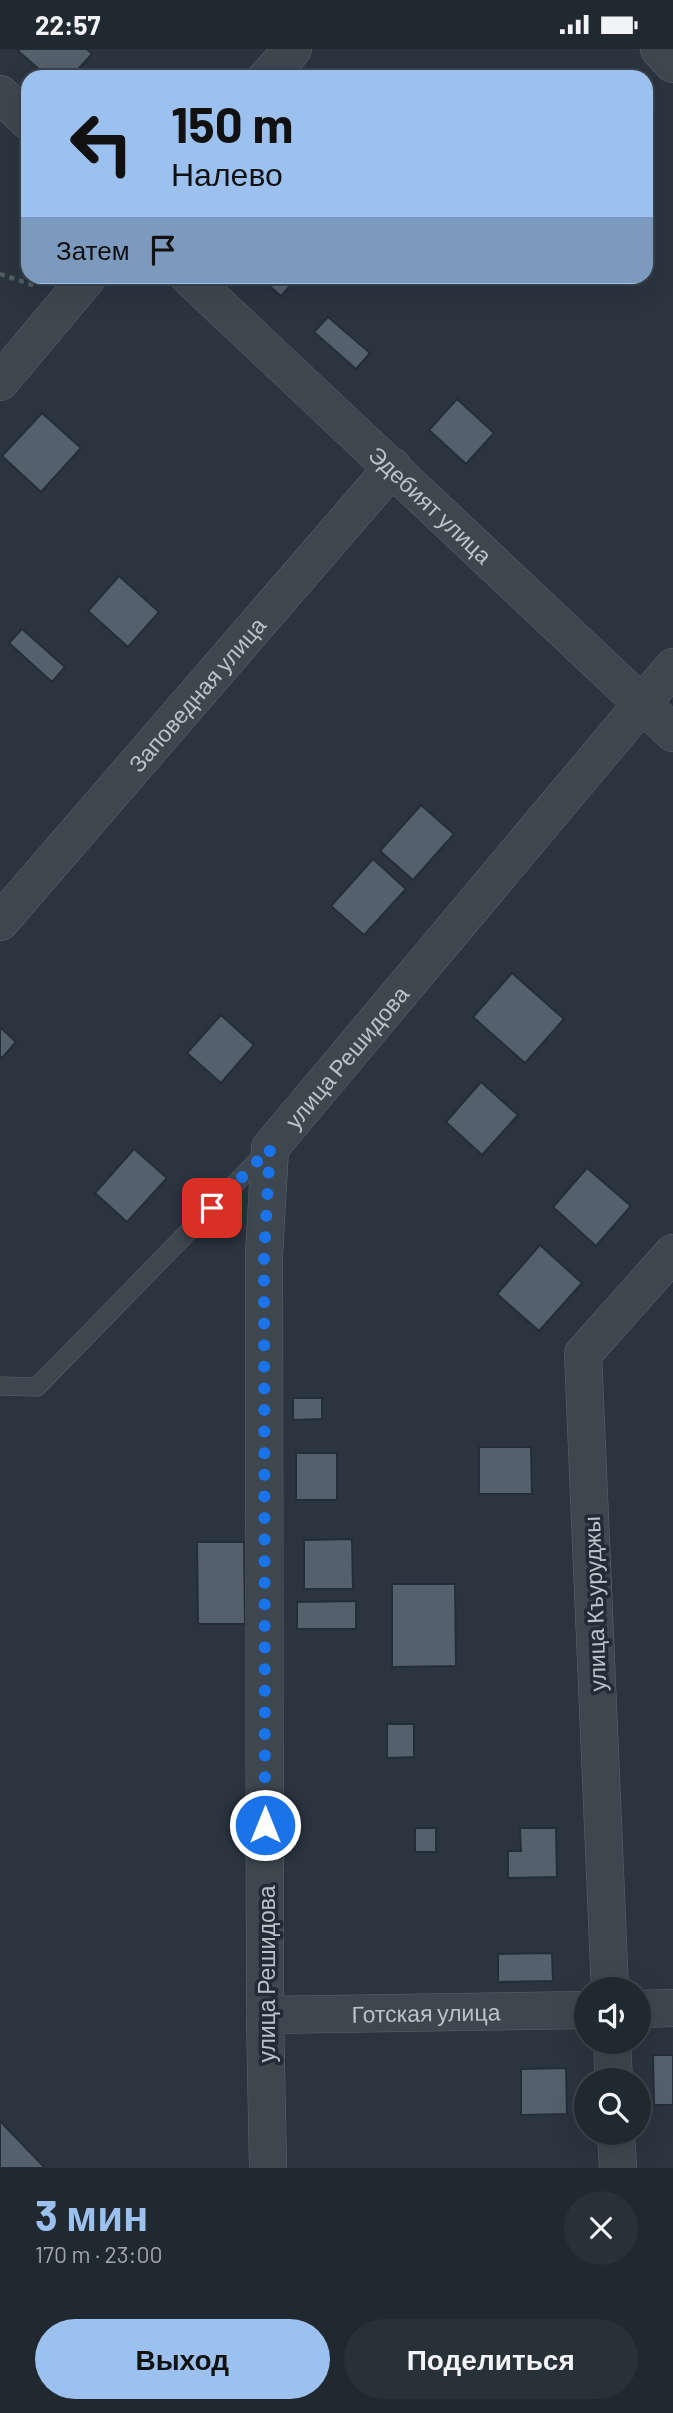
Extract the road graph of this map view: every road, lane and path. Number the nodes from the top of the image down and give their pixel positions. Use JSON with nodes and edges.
{"nodes":[{"id":1,"x":293,"y":49,"type":"edge"},
{"id":2,"x":659,"y":49,"type":"edge"},
{"id":3,"x":673,"y":64,"type":"edge"},
{"id":4,"x":274,"y":70,"type":"edge"},
{"id":5,"x":0,"y":94,"type":"edge"},
{"id":6,"x":21,"y":114,"type":"edge"},
{"id":7,"x":82,"y":284,"type":"edge"},
{"id":8,"x":197,"y":284,"type":"edge"},
{"id":9,"x":0,"y":381,"type":"edge"},
{"id":10,"x":393,"y":467,"type":"junction"},
{"id":11,"x":673,"y":667,"type":"edge"},
{"id":12,"x":643,"y":705,"type":"junction"},
{"id":13,"x":673,"y":733,"type":"edge"},
{"id":14,"x":0,"y":922,"type":"edge"},
{"id":15,"x":270,"y":1148,"type":"junction"},
{"id":16,"x":673,"y":1253,"type":"edge"},
{"id":17,"x":0,"y":1386,"type":"edge"},
{"id":18,"x":609,"y":1977,"type":"edge"},
{"id":19,"x":673,"y":2008,"type":"edge"},
{"id":20,"x":651,"y":2009,"type":"edge"},
{"id":21,"x":574,"y":2010,"type":"edge"},
{"id":22,"x":265,"y":2015,"type":"junction"},
{"id":23,"x":617,"y":2145,"type":"edge"},
{"id":24,"x":268,"y":2168,"type":"edge"},
{"id":25,"x":618,"y":2168,"type":"edge"}],
"edges":[{"from":1,"to":4,"type":"street"},
{"from":2,"to":3,"type":"street"},
{"from":5,"to":6,"type":"street"},
{"from":7,"to":9,"type":"street"},
{"from":8,"to":10,"type":"street","name":"Эдебият улица"},
{"from":10,"to":12,"type":"street","name":"Эдебият улица"},
{"from":10,"to":14,"type":"street","name":"Заповедная улица"},
{"from":11,"to":12,"type":"street","name":"улица Решидова"},
{"from":12,"to":13,"type":"street","name":"Эдебият улица"},
{"from":12,"to":15,"type":"street","name":"улица Решидова"},
{"from":15,"to":17,"type":"lane"},
{"from":15,"to":22,"type":"street","name":"улица Решидова"},
{"from":16,"to":18,"type":"street","name":"улица Къуруджы"},
{"from":19,"to":20,"type":"street"},
{"from":21,"to":22,"type":"street","name":"Готская улица"},
{"from":22,"to":24,"type":"street","name":"улица Решидова"},
{"from":23,"to":25,"type":"street"}]}
